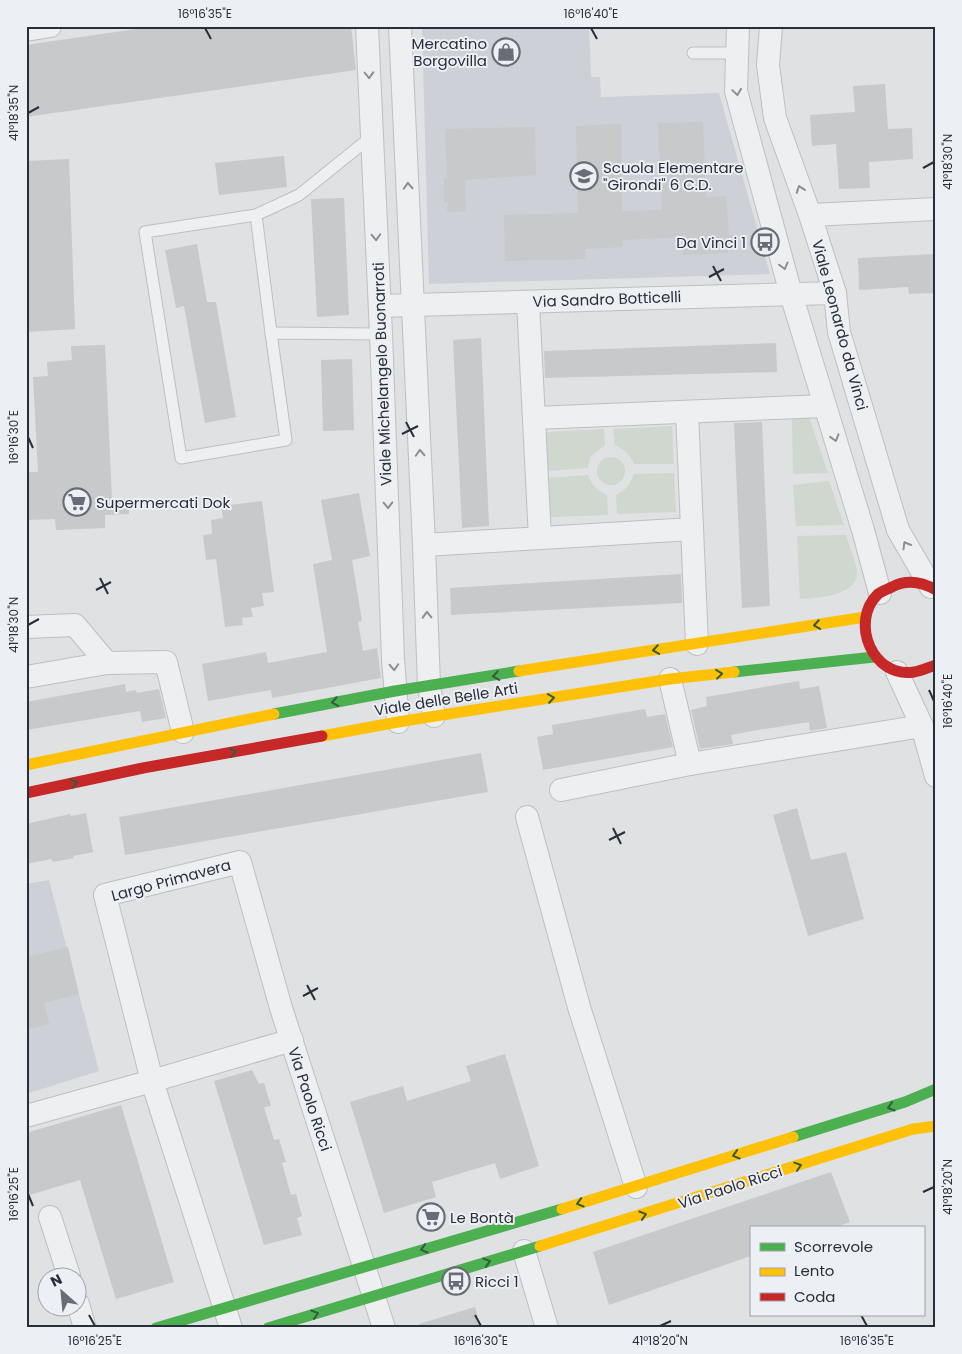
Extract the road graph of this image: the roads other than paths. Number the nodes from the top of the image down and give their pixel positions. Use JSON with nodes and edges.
{"nodes":[{"id":1,"x":50,"y":26,"type":"edge"},
{"id":2,"x":367,"y":26,"type":"edge"},
{"id":3,"x":400,"y":26,"type":"edge"},
{"id":4,"x":738,"y":26,"type":"edge"},
{"id":5,"x":771,"y":26,"type":"edge"},
{"id":6,"x":26,"y":30,"type":"edge"},
{"id":7,"x":693,"y":53,"type":"dead end"},
{"id":8,"x":737,"y":53,"type":"junction"},
{"id":9,"x":371,"y":137,"type":"junction"},
{"id":10,"x":936,"y":209,"type":"edge"},
{"id":11,"x":256,"y":215,"type":"junction"},
{"id":12,"x":810,"y":216,"type":"junction"},
{"id":13,"x":835,"y":293,"type":"junction"},
{"id":14,"x":791,"y":294,"type":"junction"},
{"id":15,"x":528,"y":302,"type":"junction"},
{"id":16,"x":414,"y":305,"type":"junction"},
{"id":17,"x":380,"y":306,"type":"junction"},
{"id":18,"x":271,"y":334,"type":"junction"},
{"id":19,"x":381,"y":334,"type":"junction"},
{"id":20,"x":825,"y":406,"type":"junction"},
{"id":21,"x":687,"y":412,"type":"junction"},
{"id":22,"x":534,"y":418,"type":"junction"},
{"id":23,"x":692,"y":529,"type":"junction"},
{"id":24,"x":540,"y":538,"type":"junction"},
{"id":25,"x":424,"y":544,"type":"junction"},
{"id":26,"x":934,"y":589,"type":"edge"},
{"id":27,"x":880,"y":593,"type":"junction"},
{"id":28,"x":865,"y":617,"type":"junction"},
{"id":29,"x":26,"y":627,"type":"edge"},
{"id":30,"x":697,"y":644,"type":"junction"},
{"id":31,"x":874,"y":657,"type":"junction"},
{"id":32,"x":107,"y":663,"type":"junction"},
{"id":33,"x":936,"y":665,"type":"edge"},
{"id":34,"x":897,"y":672,"type":"junction"},
{"id":35,"x":26,"y":677,"type":"edge"},
{"id":36,"x":670,"y":679,"type":"junction"},
{"id":37,"x":428,"y":686,"type":"junction"},
{"id":38,"x":395,"y":691,"type":"junction"},
{"id":39,"x":434,"y":716,"type":"junction"},
{"id":40,"x":398,"y":722,"type":"junction"},
{"id":41,"x":922,"y":726,"type":"junction"},
{"id":42,"x":183,"y":732,"type":"junction"},
{"id":43,"x":690,"y":764,"type":"junction"},
{"id":44,"x":26,"y":765,"type":"edge"},
{"id":45,"x":936,"y":776,"type":"edge"},
{"id":46,"x":561,"y":790,"type":"dead end"},
{"id":47,"x":26,"y":793,"type":"edge"},
{"id":48,"x":527,"y":817,"type":"dead end"},
{"id":49,"x":292,"y":1040,"type":"junction"},
{"id":50,"x":152,"y":1081,"type":"junction"},
{"id":51,"x":936,"y":1089,"type":"edge"},
{"id":52,"x":26,"y":1116,"type":"edge"},
{"id":53,"x":936,"y":1126,"type":"edge"},
{"id":54,"x":636,"y":1187,"type":"junction"},
{"id":55,"x":50,"y":1217,"type":"dead end"},
{"id":56,"x":524,"y":1251,"type":"junction"},
{"id":57,"x":66,"y":1266,"type":"edge"},
{"id":58,"x":365,"y":1266,"type":"junction"},
{"id":59,"x":375,"y":1296,"type":"junction"},
{"id":60,"x":228,"y":1317,"type":"edge"},
{"id":61,"x":156,"y":1328,"type":"edge"},
{"id":62,"x":268,"y":1328,"type":"edge"},
{"id":63,"x":384,"y":1328,"type":"edge"},
{"id":64,"x":547,"y":1328,"type":"edge"}],
"edges":[{"from":1,"to":6,"type":"street"},
{"from":2,"to":9,"type":"street","name":"Viale Michelangelo Buonarroti","one_way":true},
{"from":16,"to":3,"type":"street","one_way":true},
{"from":4,"to":8,"type":"street"},
{"from":12,"to":5,"type":"street","name":"Viale Leonardo da Vinci","one_way":true},
{"from":7,"to":8,"type":"lane"},
{"from":8,"to":14,"type":"street","one_way":true},
{"from":9,"to":11,"type":"lane"},
{"from":9,"to":17,"type":"street","name":"Viale Michelangelo Buonarroti","one_way":true},
{"from":10,"to":12,"type":"street"},
{"from":11,"to":18,"type":"lane"},
{"from":11,"to":18,"type":"lane"},
{"from":12,"to":13,"type":"street","name":"Viale Leonardo da Vinci"},
{"from":13,"to":14,"type":"street","name":"Via Sandro Botticelli"},
{"from":26,"to":13,"type":"street","name":"Viale Leonardo da Vinci","one_way":true},
{"from":14,"to":15,"type":"street","name":"Via Sandro Botticelli"},
{"from":14,"to":20,"type":"street"},
{"from":15,"to":16,"type":"street","name":"Via Sandro Botticelli"},
{"from":15,"to":22,"type":"street"},
{"from":16,"to":17,"type":"street","name":"Via Sandro Botticelli"},
{"from":25,"to":16,"type":"street","one_way":true},
{"from":17,"to":19,"type":"street","name":"Viale Michelangelo Buonarroti"},
{"from":18,"to":19,"type":"lane"},
{"from":19,"to":38,"type":"street","name":"Viale Michelangelo Buonarroti","one_way":true},
{"from":20,"to":21,"type":"street"},
{"from":20,"to":27,"type":"street","one_way":true},
{"from":21,"to":22,"type":"street"},
{"from":21,"to":23,"type":"street"},
{"from":22,"to":24,"type":"street"},
{"from":23,"to":24,"type":"street"},
{"from":23,"to":30,"type":"street"},
{"from":24,"to":25,"type":"street"},
{"from":37,"to":25,"type":"street","one_way":true},
{"from":26,"to":27,"type":"street"},
{"from":27,"to":28,"type":"street"},
{"from":28,"to":30,"type":"street","name":"Viale delle Belle Arti","one_way":true},
{"from":28,"to":31,"type":"street"},
{"from":29,"to":32,"type":"street"},
{"from":30,"to":37,"type":"street","name":"Viale delle Belle Arti","one_way":true},
{"from":31,"to":34,"type":"street"},
{"from":36,"to":31,"type":"street","name":"Viale delle Belle Arti","one_way":true},
{"from":32,"to":35,"type":"street"},
{"from":32,"to":42,"type":"street"},
{"from":33,"to":34,"type":"street"},
{"from":34,"to":41,"type":"street"},
{"from":39,"to":36,"type":"street","name":"Viale delle Belle Arti","one_way":true},
{"from":36,"to":43,"type":"street"},
{"from":37,"to":38,"type":"street","name":"Viale delle Belle Arti"},
{"from":37,"to":39,"type":"street"},
{"from":38,"to":40,"type":"street","name":"Viale Michelangelo Buonarroti"},
{"from":38,"to":42,"type":"street","name":"Viale delle Belle Arti","one_way":true},
{"from":39,"to":40,"type":"street","name":"Viale delle Belle Arti"},
{"from":47,"to":40,"type":"street","name":"Viale delle Belle Arti","one_way":true},
{"from":41,"to":43,"type":"street"},
{"from":41,"to":45,"type":"street"},
{"from":42,"to":44,"type":"street","name":"Viale delle Belle Arti"},
{"from":43,"to":46,"type":"street"},
{"from":48,"to":54,"type":"street"},
{"from":49,"to":50,"type":"street","name":"Via Paolo Ricci"},
{"from":49,"to":50,"type":"street","name":"Largo Primavera"},
{"from":49,"to":58,"type":"street","name":"Via Paolo Ricci"},
{"from":50,"to":52,"type":"street","name":"Via Paolo Ricci"},
{"from":50,"to":60,"type":"street"},
{"from":51,"to":54,"type":"street","name":"Via Paolo Ricci","one_way":true},
{"from":56,"to":53,"type":"street","name":"Via Paolo Ricci","one_way":true},
{"from":54,"to":58,"type":"street","name":"Via Paolo Ricci","one_way":true},
{"from":55,"to":57,"type":"street"},
{"from":59,"to":56,"type":"street","name":"Via Paolo Ricci","one_way":true},
{"from":56,"to":64,"type":"street"},
{"from":58,"to":59,"type":"street","name":"Via Paolo Ricci"},
{"from":58,"to":60,"type":"street","name":"Via Paolo Ricci"},
{"from":62,"to":59,"type":"street","name":"Via Paolo Ricci","one_way":true},
{"from":59,"to":63,"type":"street","name":"Via Paolo Ricci"},
{"from":60,"to":61,"type":"street","name":"Via Paolo Ricci"}]}
